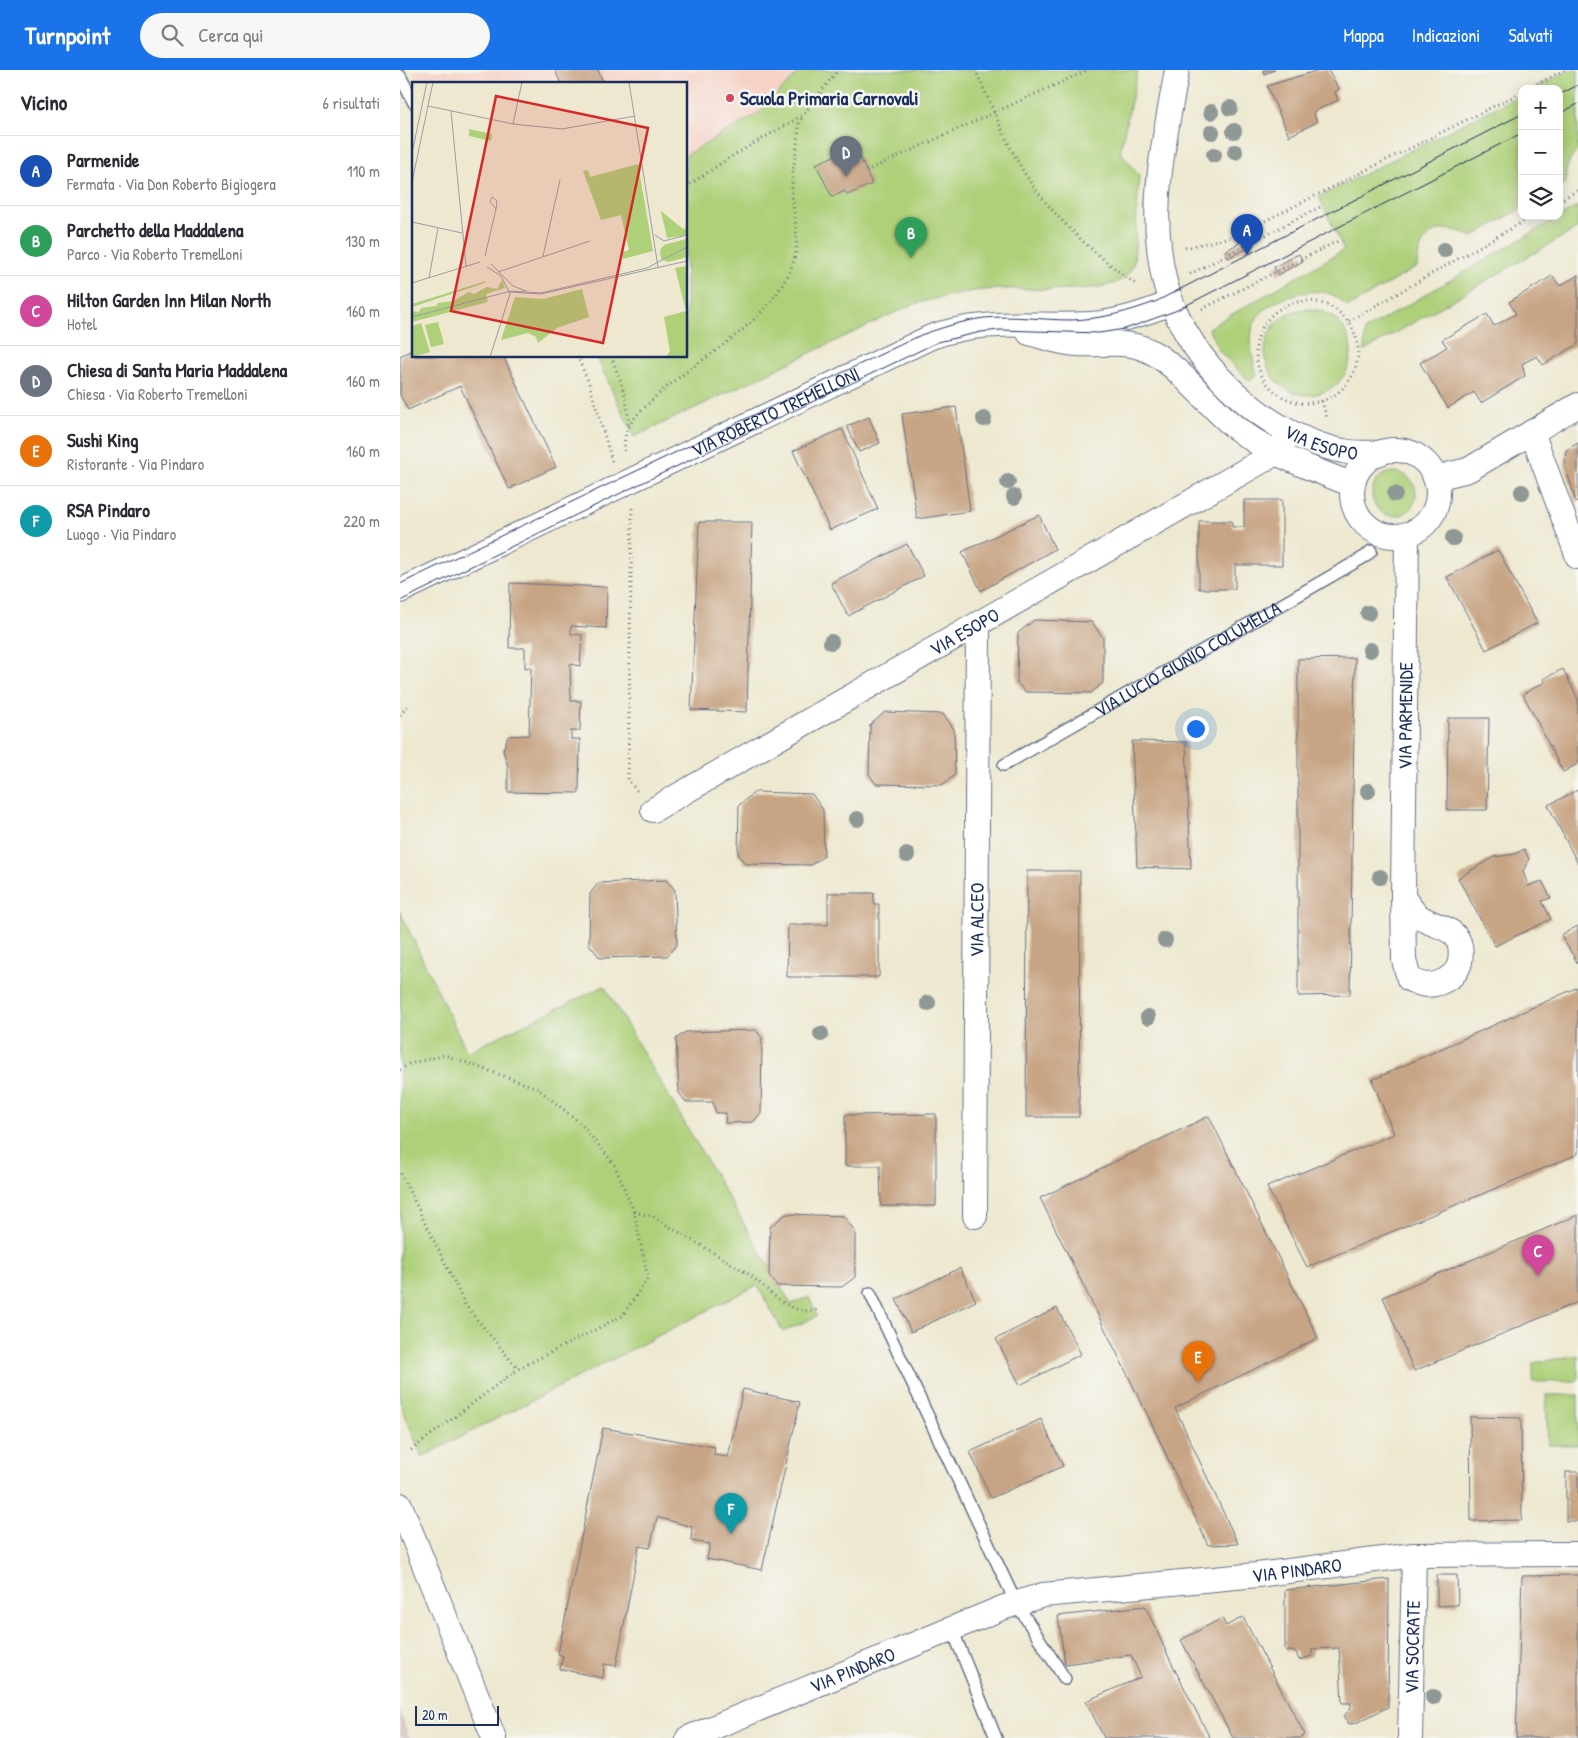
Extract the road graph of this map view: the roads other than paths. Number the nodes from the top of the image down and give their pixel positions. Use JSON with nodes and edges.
{"nodes":[{"id":1,"x":1177,"y":70,"type":"edge"},
{"id":2,"x":400,"y":76,"type":"edge"},
{"id":3,"x":412,"y":99,"type":"edge"},
{"id":4,"x":1172,"y":303,"type":"junction"},
{"id":5,"x":975,"y":325,"type":"junction"},
{"id":6,"x":1578,"y":405,"type":"edge"},
{"id":7,"x":1290,"y":432,"type":"junction"},
{"id":8,"x":1532,"y":432,"type":"junction"},
{"id":9,"x":1381,"y":452,"type":"junction"},
{"id":10,"x":1276,"y":453,"type":"junction"},
{"id":11,"x":1435,"y":478,"type":"junction"},
{"id":12,"x":1352,"y":485,"type":"junction"},
{"id":13,"x":1407,"y":534,"type":"junction"},
{"id":14,"x":1370,"y":551,"type":"dead end"},
{"id":15,"x":1578,"y":557,"type":"edge"},
{"id":16,"x":400,"y":591,"type":"edge"},
{"id":17,"x":978,"y":624,"type":"junction"},
{"id":18,"x":1004,"y":765,"type":"dead end"},
{"id":19,"x":653,"y":810,"type":"road end"},
{"id":20,"x":1403,"y":897,"type":"dead end"},
{"id":21,"x":975,"y":1216,"type":"dead end"},
{"id":22,"x":870,"y":1293,"type":"dead end"},
{"id":23,"x":400,"y":1506,"type":"edge"},
{"id":24,"x":1578,"y":1554,"type":"edge"},
{"id":25,"x":1414,"y":1555,"type":"junction"},
{"id":26,"x":1016,"y":1603,"type":"junction"},
{"id":27,"x":952,"y":1629,"type":"junction"},
{"id":28,"x":1065,"y":1679,"type":"dead end"},
{"id":29,"x":494,"y":1738,"type":"edge"},
{"id":30,"x":688,"y":1738,"type":"edge"},
{"id":31,"x":996,"y":1738,"type":"edge"},
{"id":32,"x":1410,"y":1738,"type":"edge"}],
"edges":[{"from":1,"to":4,"type":"street","name":"VIA ESOPO"},
{"from":2,"to":3,"type":"lane"},
{"from":4,"to":5,"type":"street","name":"VIA ROBERTO TREMELLONI"},
{"from":4,"to":7,"type":"street","name":"VIA ESOPO"},
{"from":5,"to":10,"type":"street","name":"VIA ESOPO"},
{"from":5,"to":16,"type":"street","name":"VIA ROBERTO TREMELLONI"},
{"from":6,"to":8,"type":"street"},
{"from":7,"to":9,"type":"street","name":"VIA ESOPO"},
{"from":7,"to":10,"type":"street"},
{"from":8,"to":11,"type":"street"},
{"from":8,"to":15,"type":"street"},
{"from":9,"to":11,"type":"street"},
{"from":9,"to":12,"type":"street"},
{"from":10,"to":12,"type":"street","name":"VIA ESOPO"},
{"from":10,"to":17,"type":"street","name":"VIA ESOPO"},
{"from":11,"to":13,"type":"street"},
{"from":12,"to":13,"type":"street"},
{"from":13,"to":20,"type":"street","name":"VIA PARMENIDE"},
{"from":14,"to":18,"type":"lane","name":"VIA LUCIO GIUNIO COLUMELLA"},
{"from":17,"to":19,"type":"street","name":"VIA ESOPO"},
{"from":17,"to":21,"type":"street","name":"VIA ALCEO"},
{"from":22,"to":26,"type":"lane"},
{"from":23,"to":29,"type":"street"},
{"from":24,"to":25,"type":"street","name":"VIA PINDARO"},
{"from":25,"to":26,"type":"street","name":"VIA PINDARO"},
{"from":25,"to":32,"type":"street","name":"VIA SOCRATE"},
{"from":26,"to":27,"type":"street","name":"VIA PINDARO"},
{"from":26,"to":28,"type":"lane"},
{"from":27,"to":30,"type":"street","name":"VIA PINDARO"},
{"from":27,"to":31,"type":"lane"}]}
